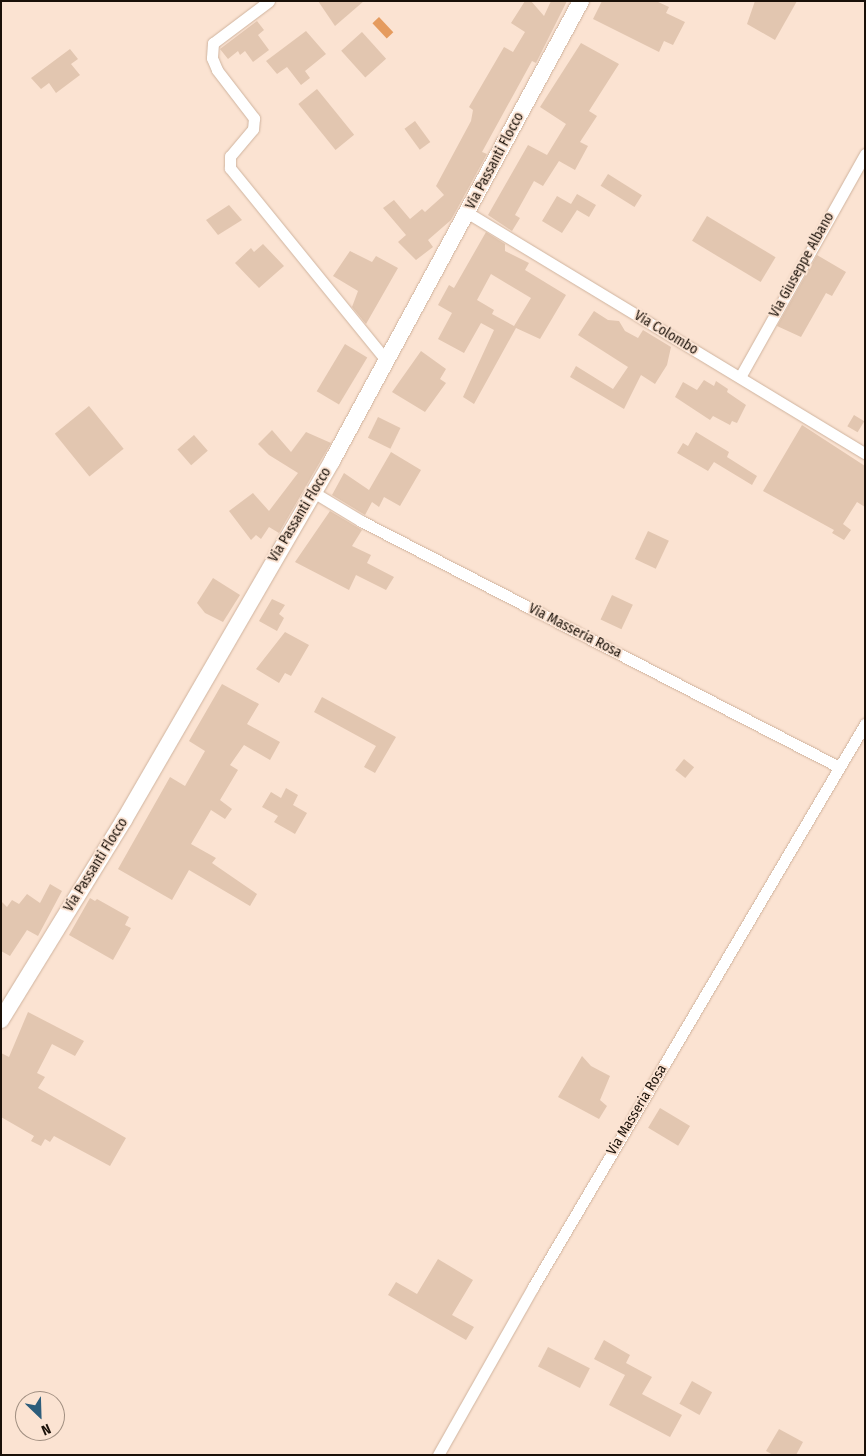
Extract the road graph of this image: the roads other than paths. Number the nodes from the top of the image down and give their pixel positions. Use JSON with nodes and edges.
{"nodes":[{"id":1,"x":269,"y":1,"type":"edge"},
{"id":2,"x":581,"y":1,"type":"edge"},
{"id":3,"x":865,"y":154,"type":"edge"},
{"id":4,"x":468,"y":213,"type":"junction"},
{"id":5,"x":386,"y":360,"type":"junction"},
{"id":6,"x":740,"y":377,"type":"junction"},
{"id":7,"x":865,"y":452,"type":"edge"},
{"id":8,"x":313,"y":492,"type":"junction"},
{"id":9,"x":865,"y":724,"type":"edge"},
{"id":10,"x":839,"y":767,"type":"junction"},
{"id":11,"x":1,"y":1020,"type":"edge"},
{"id":12,"x":438,"y":1455,"type":"edge"}],
"edges":[{"from":1,"to":5,"type":"street"},
{"from":2,"to":4,"type":"main road","name":"Via Passanti Flocco"},
{"from":3,"to":6,"type":"street","name":"Via Giuseppe Albano"},
{"from":4,"to":5,"type":"main road","name":"Via Passanti Flocco"},
{"from":4,"to":6,"type":"street","name":"Via Colombo"},
{"from":5,"to":8,"type":"main road","name":"Via Passanti Flocco"},
{"from":6,"to":7,"type":"street","name":"Via Colombo"},
{"from":8,"to":10,"type":"street","name":"Via Masseria Rosa"},
{"from":8,"to":11,"type":"main road","name":"Via Passanti Flocco"},
{"from":9,"to":10,"type":"street","name":"Via Masseria Rosa"},
{"from":10,"to":12,"type":"street","name":"Via Masseria Rosa"}]}
